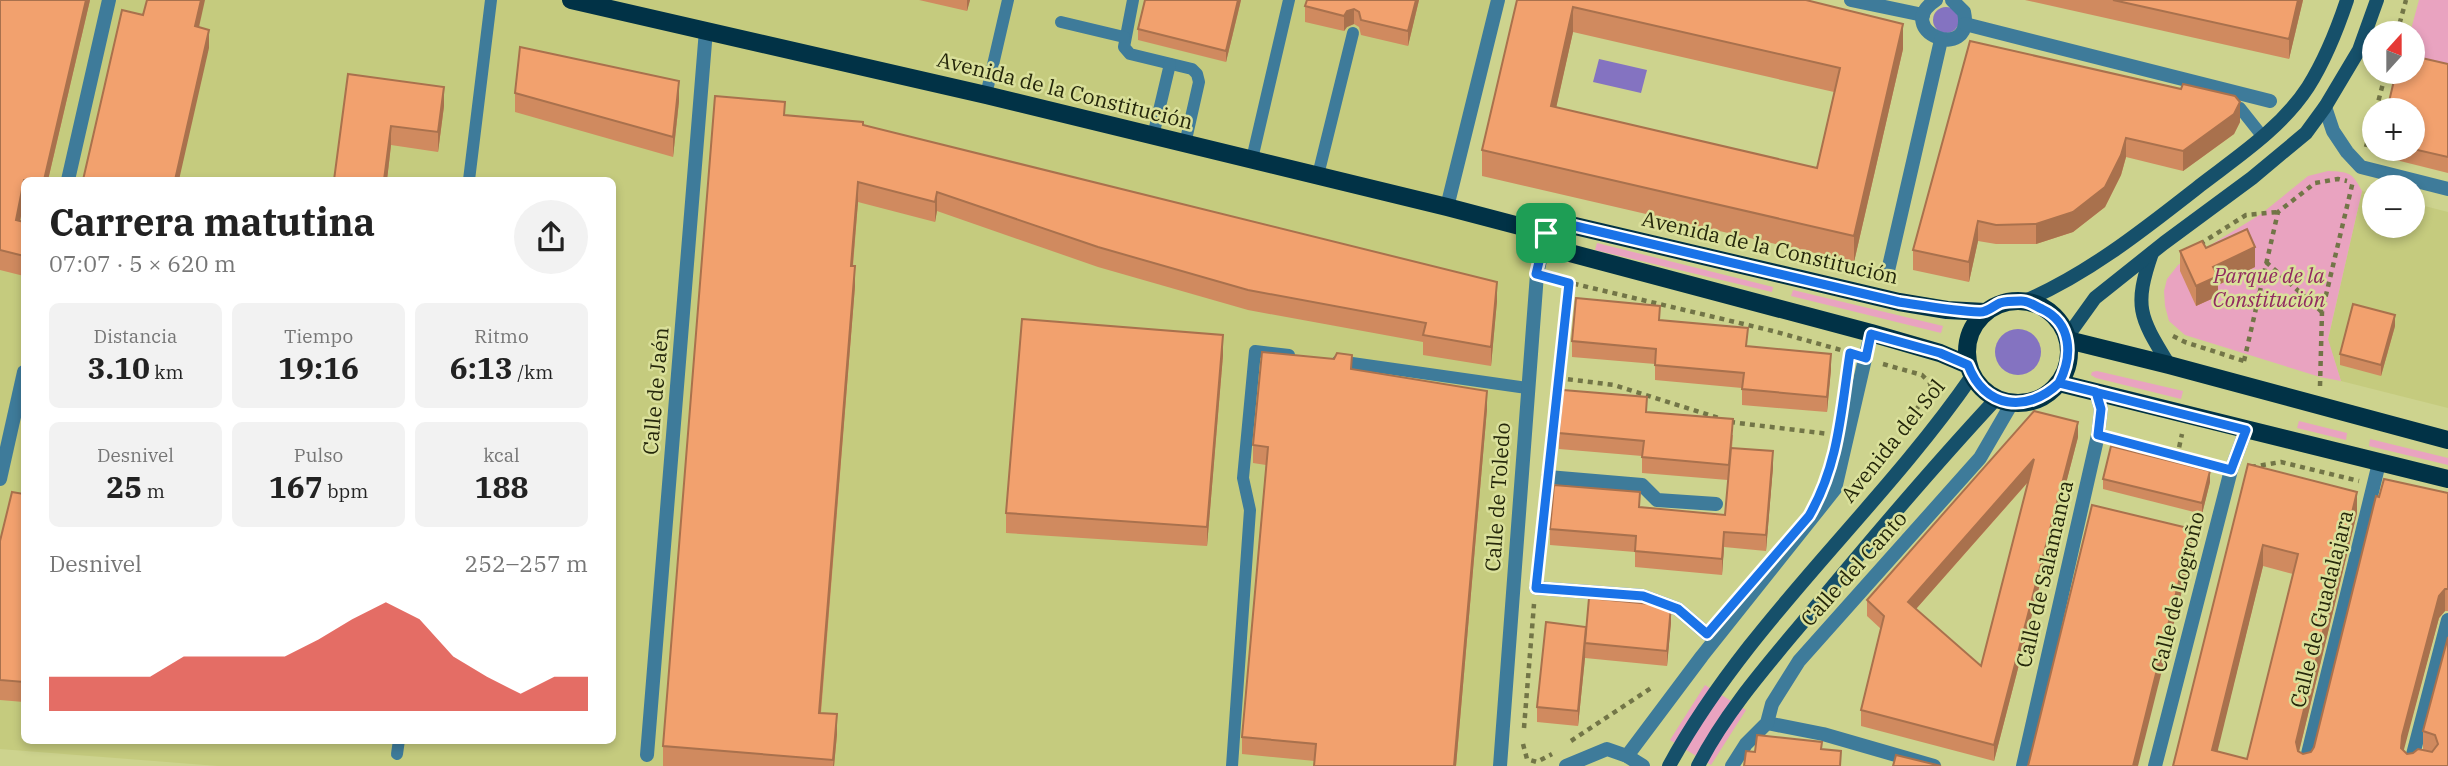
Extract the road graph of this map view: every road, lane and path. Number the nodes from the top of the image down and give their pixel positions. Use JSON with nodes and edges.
{"nodes":[{"id":1,"x":109,"y":0,"type":"edge"},
{"id":2,"x":491,"y":0,"type":"edge"},
{"id":3,"x":571,"y":0,"type":"edge"},
{"id":4,"x":1008,"y":0,"type":"edge"},
{"id":5,"x":1133,"y":0,"type":"edge"},
{"id":6,"x":1289,"y":0,"type":"edge"},
{"id":7,"x":1498,"y":0,"type":"edge"},
{"id":8,"x":1852,"y":0,"type":"edge"},
{"id":9,"x":1936,"y":0,"type":"edge"},
{"id":10,"x":1952,"y":0,"type":"edge"},
{"id":11,"x":2347,"y":0,"type":"edge"},
{"id":12,"x":2377,"y":0,"type":"edge"},
{"id":13,"x":2406,"y":0,"type":"edge"},
{"id":14,"x":1923,"y":15,"type":"junction"},
{"id":15,"x":2400,"y":21,"type":"edge"},
{"id":16,"x":1061,"y":22,"type":"dead end"},
{"id":17,"x":1965,"y":24,"type":"junction"},
{"id":18,"x":706,"y":30,"type":"junction"},
{"id":19,"x":1353,"y":33,"type":"dead end"},
{"id":20,"x":1124,"y":37,"type":"junction"},
{"id":21,"x":1941,"y":40,"type":"junction"},
{"id":22,"x":1170,"y":64,"type":"junction"},
{"id":23,"x":986,"y":94,"type":"junction"},
{"id":24,"x":2215,"y":102,"type":"edge"},
{"id":25,"x":2270,"y":102,"type":"dead end"},
{"id":26,"x":2325,"y":107,"type":"junction"},
{"id":27,"x":1153,"y":136,"type":"junction"},
{"id":28,"x":2263,"y":137,"type":"junction"},
{"id":29,"x":1185,"y":144,"type":"junction"},
{"id":30,"x":1252,"y":159,"type":"junction"},
{"id":31,"x":2363,"y":161,"type":"edge"},
{"id":32,"x":2361,"y":167,"type":"junction"},
{"id":33,"x":1318,"y":175,"type":"junction"},
{"id":34,"x":69,"y":177,"type":"edge"},
{"id":35,"x":469,"y":177,"type":"edge"},
{"id":36,"x":2353,"y":182,"type":"junction"},
{"id":37,"x":2448,"y":188,"type":"edge"},
{"id":38,"x":1447,"y":206,"type":"junction"},
{"id":39,"x":2278,"y":212,"type":"junction"},
{"id":40,"x":1546,"y":233,"type":"junction"},
{"id":41,"x":2199,"y":245,"type":"edge"},
{"id":42,"x":2152,"y":252,"type":"junction"},
{"id":43,"x":2266,"y":262,"type":"junction"},
{"id":44,"x":1536,"y":274,"type":"junction"},
{"id":45,"x":1887,"y":275,"type":"dead end"},
{"id":46,"x":1569,"y":283,"type":"junction"},
{"id":47,"x":2025,"y":301,"type":"junction"},
{"id":48,"x":1985,"y":312,"type":"junction"},
{"id":49,"x":2322,"y":312,"type":"junction"},
{"id":50,"x":1871,"y":334,"type":"junction"},
{"id":51,"x":2171,"y":334,"type":"dead end"},
{"id":52,"x":2067,"y":339,"type":"junction"},
{"id":53,"x":1302,"y":357,"type":"edge"},
{"id":54,"x":1866,"y":358,"type":"junction"},
{"id":55,"x":1325,"y":360,"type":"edge"},
{"id":56,"x":2244,"y":361,"type":"junction"},
{"id":57,"x":2169,"y":365,"type":"junction"},
{"id":58,"x":2256,"y":366,"type":"dead end"},
{"id":59,"x":1970,"y":370,"type":"junction"},
{"id":60,"x":1558,"y":378,"type":"junction"},
{"id":61,"x":2059,"y":383,"type":"junction"},
{"id":62,"x":2308,"y":383,"type":"dead end"},
{"id":63,"x":21,"y":386,"type":"edge"},
{"id":64,"x":1527,"y":388,"type":"junction"},
{"id":65,"x":2096,"y":392,"type":"junction"},
{"id":66,"x":2004,"y":401,"type":"junction"},
{"id":67,"x":1902,"y":427,"type":"dead end"},
{"id":68,"x":2246,"y":430,"type":"junction"},
{"id":69,"x":1837,"y":435,"type":"dead end"},
{"id":70,"x":2098,"y":435,"type":"junction"},
{"id":71,"x":2448,"y":440,"type":"edge"},
{"id":72,"x":2379,"y":463,"type":"junction"},
{"id":73,"x":2231,"y":470,"type":"junction"},
{"id":74,"x":1548,"y":477,"type":"junction"},
{"id":75,"x":2448,"y":479,"type":"edge"},
{"id":76,"x":0,"y":480,"type":"edge"},
{"id":77,"x":2374,"y":484,"type":"junction"},
{"id":78,"x":1716,"y":504,"type":"dead end"},
{"id":79,"x":1536,"y":588,"type":"junction"},
{"id":80,"x":2448,"y":620,"type":"edge"},
{"id":81,"x":1707,"y":634,"type":"dead end"},
{"id":82,"x":1658,"y":684,"type":"dead end"},
{"id":83,"x":1767,"y":723,"type":"junction"},
{"id":84,"x":398,"y":744,"type":"edge"},
{"id":85,"x":397,"y":754,"type":"dead end"},
{"id":86,"x":647,"y":755,"type":"dead end"},
{"id":87,"x":1627,"y":756,"type":"junction"},
{"id":88,"x":2410,"y":763,"type":"edge"},
{"id":89,"x":2429,"y":764,"type":"edge"},
{"id":90,"x":1232,"y":766,"type":"edge"},
{"id":91,"x":1500,"y":766,"type":"edge"},
{"id":92,"x":1566,"y":766,"type":"edge"},
{"id":93,"x":1643,"y":766,"type":"edge"},
{"id":94,"x":1669,"y":766,"type":"edge"},
{"id":95,"x":1698,"y":766,"type":"edge"},
{"id":96,"x":1732,"y":766,"type":"edge"},
{"id":97,"x":1934,"y":766,"type":"edge"},
{"id":98,"x":2023,"y":766,"type":"edge"},
{"id":99,"x":2155,"y":766,"type":"edge"},
{"id":100,"x":2305,"y":766,"type":"edge"}],
"edges":[{"from":1,"to":34,"type":"street"},
{"from":2,"to":35,"type":"lane"},
{"from":3,"to":18,"type":"main road","name":"Avenida de la Constitución"},
{"from":4,"to":23,"type":"lane"},
{"from":5,"to":20,"type":"lane"},
{"from":6,"to":30,"type":"lane"},
{"from":7,"to":38,"type":"street"},
{"from":8,"to":14,"type":"street"},
{"from":9,"to":14,"type":"street"},
{"from":10,"to":17,"type":"street"},
{"from":11,"to":28,"type":"main road"},
{"from":12,"to":26,"type":"main road"},
{"from":13,"to":15,"type":"path"},
{"from":14,"to":21,"type":"street"},
{"from":16,"to":20,"type":"lane"},
{"from":17,"to":21,"type":"street"},
{"from":17,"to":25,"type":"street"},
{"from":18,"to":23,"type":"main road","name":"Avenida de la Constitución"},
{"from":18,"to":86,"type":"street","name":"Calle de Jaén"},
{"from":19,"to":33,"type":"lane"},
{"from":20,"to":22,"type":"lane"},
{"from":21,"to":45,"type":"street"},
{"from":22,"to":27,"type":"lane"},
{"from":22,"to":29,"type":"lane"},
{"from":23,"to":27,"type":"main road","name":"Avenida de la Constitución"},
{"from":24,"to":28,"type":"lane"},
{"from":26,"to":32,"type":"street"},
{"from":26,"to":42,"type":"main road"},
{"from":27,"to":29,"type":"main road","name":"Avenida de la Constitución"},
{"from":28,"to":47,"type":"main road"},
{"from":29,"to":30,"type":"main road","name":"Avenida de la Constitución"},
{"from":30,"to":33,"type":"main road","name":"Avenida de la Constitución"},
{"from":31,"to":32,"type":"path"},
{"from":32,"to":36,"type":"path"},
{"from":32,"to":37,"type":"street"},
{"from":33,"to":38,"type":"main road","name":"Avenida de la Constitución"},
{"from":36,"to":39,"type":"path"},
{"from":36,"to":49,"type":"path"},
{"from":38,"to":40,"type":"main road","name":"Avenida de la Constitución"},
{"from":39,"to":41,"type":"path"},
{"from":39,"to":43,"type":"path"},
{"from":40,"to":44,"type":"street","name":"Calle de Toledo"},
{"from":40,"to":48,"type":"main road","name":"Avenida de la Constitución"},
{"from":40,"to":50,"type":"main road","name":"Avenida de la Constitución"},
{"from":42,"to":52,"type":"main road"},
{"from":42,"to":57,"type":"main road"},
{"from":43,"to":49,"type":"path"},
{"from":43,"to":56,"type":"path"},
{"from":44,"to":46,"type":"path"},
{"from":44,"to":64,"type":"street","name":"Calle de Toledo"},
{"from":46,"to":54,"type":"path"},
{"from":46,"to":60,"type":"path"},
{"from":47,"to":48,"type":"main road"},
{"from":47,"to":52,"type":"main road"},
{"from":48,"to":59,"type":"main road"},
{"from":49,"to":62,"type":"path"},
{"from":50,"to":54,"type":"street"},
{"from":50,"to":59,"type":"main road","name":"Avenida de la Constitución"},
{"from":51,"to":56,"type":"path"},
{"from":52,"to":57,"type":"main road"},
{"from":52,"to":61,"type":"main road"},
{"from":53,"to":90,"type":"lane"},
{"from":54,"to":67,"type":"path"},
{"from":54,"to":87,"type":"street"},
{"from":55,"to":64,"type":"lane"},
{"from":56,"to":58,"type":"path"},
{"from":57,"to":71,"type":"main road"},
{"from":59,"to":66,"type":"main road"},
{"from":59,"to":94,"type":"main road","name":"Avenida del Sol"},
{"from":60,"to":69,"type":"path"},
{"from":60,"to":74,"type":"path"},
{"from":61,"to":65,"type":"main road"},
{"from":61,"to":66,"type":"main road"},
{"from":63,"to":76,"type":"street"},
{"from":64,"to":91,"type":"street","name":"Calle de Toledo"},
{"from":65,"to":68,"type":"main road"},
{"from":65,"to":70,"type":"street","name":"Calle de Salamanca"},
{"from":66,"to":83,"type":"street","name":"Calle del Canto"},
{"from":66,"to":95,"type":"main road"},
{"from":68,"to":72,"type":"main road"},
{"from":68,"to":73,"type":"street","name":"Calle de Logroño"},
{"from":70,"to":73,"type":"path"},
{"from":70,"to":98,"type":"street","name":"Calle de Salamanca"},
{"from":72,"to":75,"type":"main road"},
{"from":72,"to":77,"type":"street","name":"Calle de Guadalajara"},
{"from":73,"to":77,"type":"path"},
{"from":73,"to":99,"type":"street","name":"Calle de Logroño"},
{"from":74,"to":78,"type":"street"},
{"from":74,"to":79,"type":"path"},
{"from":77,"to":100,"type":"street","name":"Calle de Guadalajara"},
{"from":79,"to":81,"type":"street"},
{"from":79,"to":82,"type":"path"},
{"from":80,"to":88,"type":"street"},
{"from":83,"to":96,"type":"street","name":"Calle del Canto"},
{"from":83,"to":97,"type":"street"},
{"from":84,"to":85,"type":"lane"},
{"from":87,"to":92,"type":"street"},
{"from":87,"to":93,"type":"street"},
{"from":88,"to":89,"type":"street"}]}
